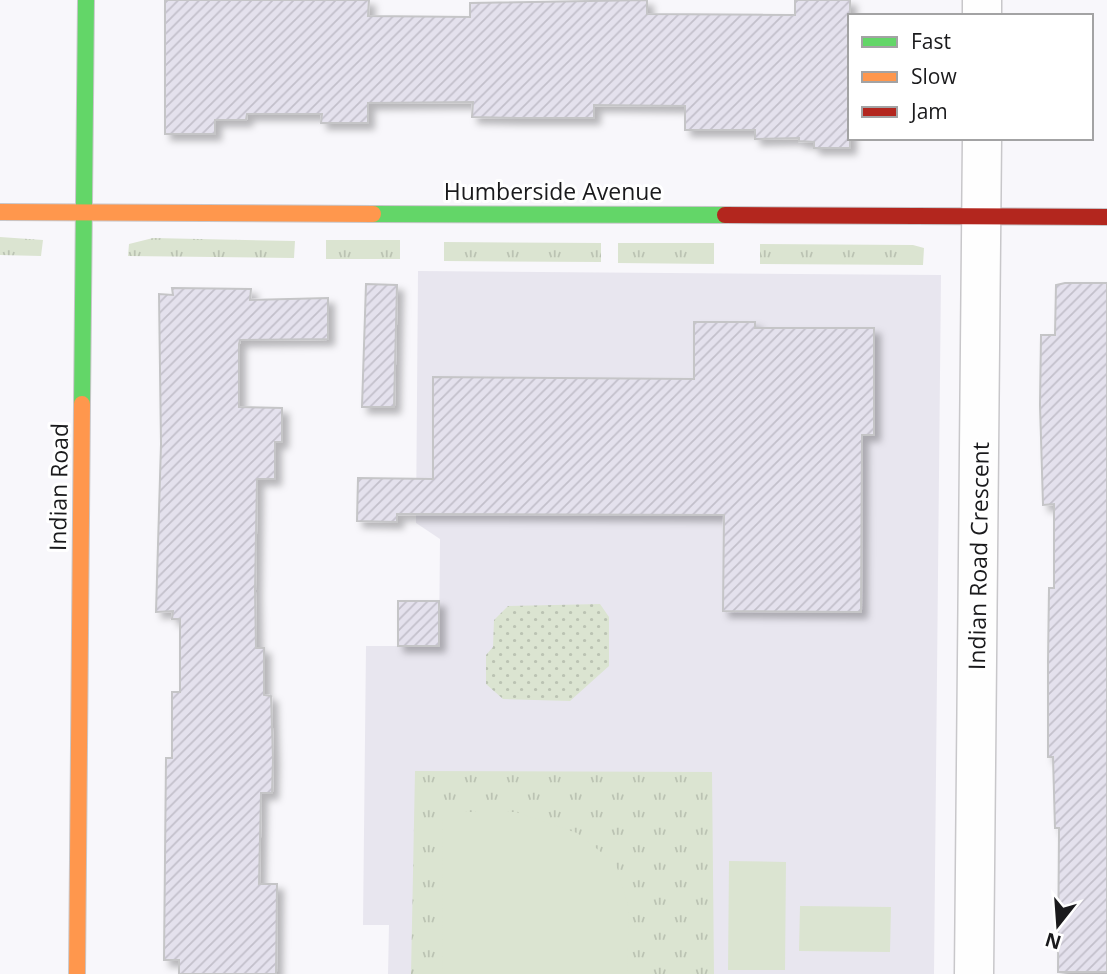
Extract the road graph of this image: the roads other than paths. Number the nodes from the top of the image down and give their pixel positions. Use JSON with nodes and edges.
{"nodes":[{"id":1,"x":86,"y":0,"type":"edge"},
{"id":2,"x":982,"y":140,"type":"edge"},
{"id":3,"x":0,"y":212,"type":"edge"},
{"id":4,"x":85,"y":215,"type":"junction"},
{"id":5,"x":983,"y":217,"type":"junction"},
{"id":6,"x":1107,"y":217,"type":"edge"},
{"id":7,"x":77,"y":974,"type":"edge"},
{"id":8,"x":974,"y":974,"type":"edge"}],
"edges":[{"from":1,"to":4,"type":"street","name":"Indian Road"},
{"from":2,"to":5,"type":"street","name":"Indian Road Crescent"},
{"from":3,"to":4,"type":"street","name":"Humberside Avenue"},
{"from":4,"to":5,"type":"street","name":"Humberside Avenue"},
{"from":4,"to":7,"type":"street","name":"Indian Road"},
{"from":5,"to":6,"type":"street","name":"Humberside Avenue"},
{"from":5,"to":8,"type":"street","name":"Indian Road Crescent"}]}
